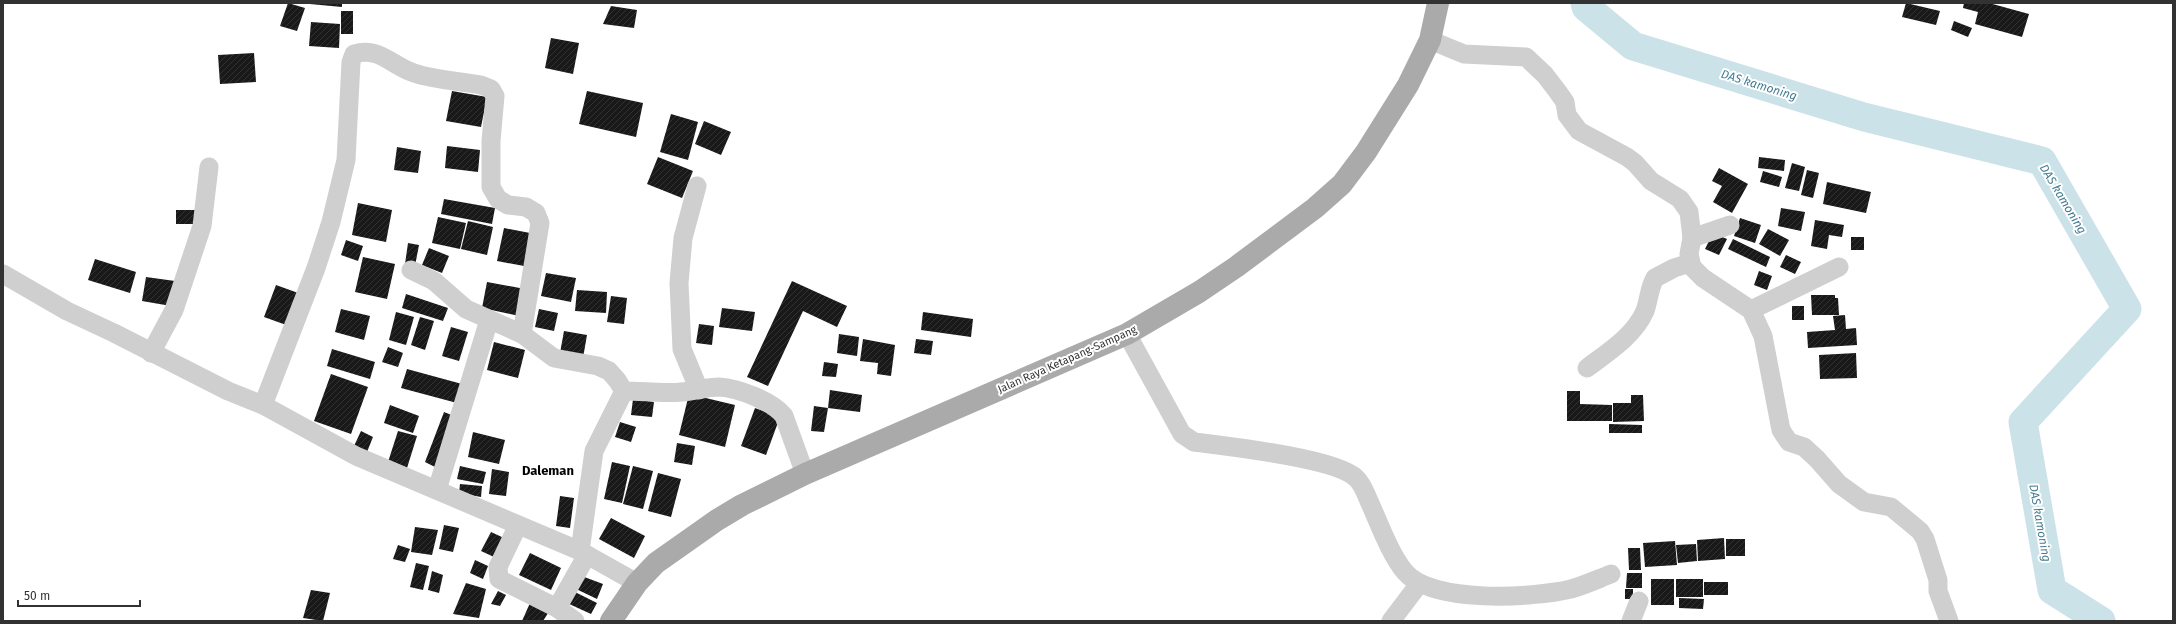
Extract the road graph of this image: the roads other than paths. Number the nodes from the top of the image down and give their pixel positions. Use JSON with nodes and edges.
{"nodes":[{"id":1,"x":1438,"y":3,"type":"edge"},
{"id":2,"x":1430,"y":40,"type":"junction"},
{"id":3,"x":209,"y":166,"type":"dead end"},
{"id":4,"x":697,"y":186,"type":"dead end"},
{"id":5,"x":1730,"y":224,"type":"dead end"},
{"id":6,"x":1692,"y":238,"type":"junction"},
{"id":7,"x":1690,"y":263,"type":"junction"},
{"id":8,"x":1839,"y":267,"type":"dead end"},
{"id":9,"x":411,"y":270,"type":"dead end"},
{"id":10,"x":3,"y":274,"type":"edge"},
{"id":11,"x":1751,"y":310,"type":"junction"},
{"id":12,"x":489,"y":320,"type":"junction"},
{"id":13,"x":522,"y":334,"type":"junction"},
{"id":14,"x":1127,"y":334,"type":"junction"},
{"id":15,"x":151,"y":353,"type":"junction"},
{"id":16,"x":1587,"y":368,"type":"dead end"},
{"id":17,"x":699,"y":390,"type":"junction"},
{"id":18,"x":624,"y":391,"type":"junction"},
{"id":19,"x":263,"y":405,"type":"junction"},
{"id":20,"x":805,"y":474,"type":"junction"},
{"id":21,"x":437,"y":490,"type":"junction"},
{"id":22,"x":518,"y":525,"type":"junction"},
{"id":23,"x":583,"y":553,"type":"junction"},
{"id":24,"x":1611,"y":574,"type":"dead end"},
{"id":25,"x":637,"y":583,"type":"junction"},
{"id":26,"x":1419,"y":584,"type":"junction"},
{"id":27,"x":1639,"y":601,"type":"dead end"},
{"id":28,"x":557,"y":608,"type":"junction"},
{"id":29,"x":575,"y":621,"type":"edge"},
{"id":30,"x":611,"y":621,"type":"edge"},
{"id":31,"x":1391,"y":621,"type":"edge"},
{"id":32,"x":1631,"y":621,"type":"edge"},
{"id":33,"x":1949,"y":621,"type":"edge"}],
"edges":[{"from":1,"to":2,"type":"main road","name":"Jalan Raya Ketapang-Sampang"},
{"from":2,"to":6,"type":"street"},
{"from":2,"to":14,"type":"main road","name":"Jalan Raya Ketapang-Sampang"},
{"from":3,"to":15,"type":"street"},
{"from":4,"to":17,"type":"street"},
{"from":5,"to":6,"type":"street"},
{"from":6,"to":7,"type":"street"},
{"from":7,"to":11,"type":"street"},
{"from":7,"to":16,"type":"street"},
{"from":8,"to":11,"type":"street"},
{"from":9,"to":12,"type":"street"},
{"from":10,"to":15,"type":"street"},
{"from":11,"to":33,"type":"street"},
{"from":12,"to":13,"type":"street"},
{"from":12,"to":21,"type":"street"},
{"from":13,"to":18,"type":"street"},
{"from":13,"to":19,"type":"street"},
{"from":14,"to":20,"type":"main road","name":"Jalan Raya Ketapang-Sampang"},
{"from":14,"to":26,"type":"street"},
{"from":15,"to":19,"type":"street"},
{"from":17,"to":18,"type":"street"},
{"from":17,"to":20,"type":"street"},
{"from":18,"to":23,"type":"street"},
{"from":19,"to":21,"type":"street"},
{"from":20,"to":25,"type":"main road","name":"Jalan Raya Ketapang-Sampang"},
{"from":21,"to":22,"type":"street"},
{"from":22,"to":23,"type":"street"},
{"from":22,"to":28,"type":"street"},
{"from":23,"to":25,"type":"street"},
{"from":23,"to":28,"type":"street"},
{"from":24,"to":26,"type":"street"},
{"from":25,"to":30,"type":"main road","name":"Jalan Raya Ketapang-Sampang"},
{"from":26,"to":31,"type":"street"},
{"from":27,"to":32,"type":"street"},
{"from":28,"to":29,"type":"street"}]}
